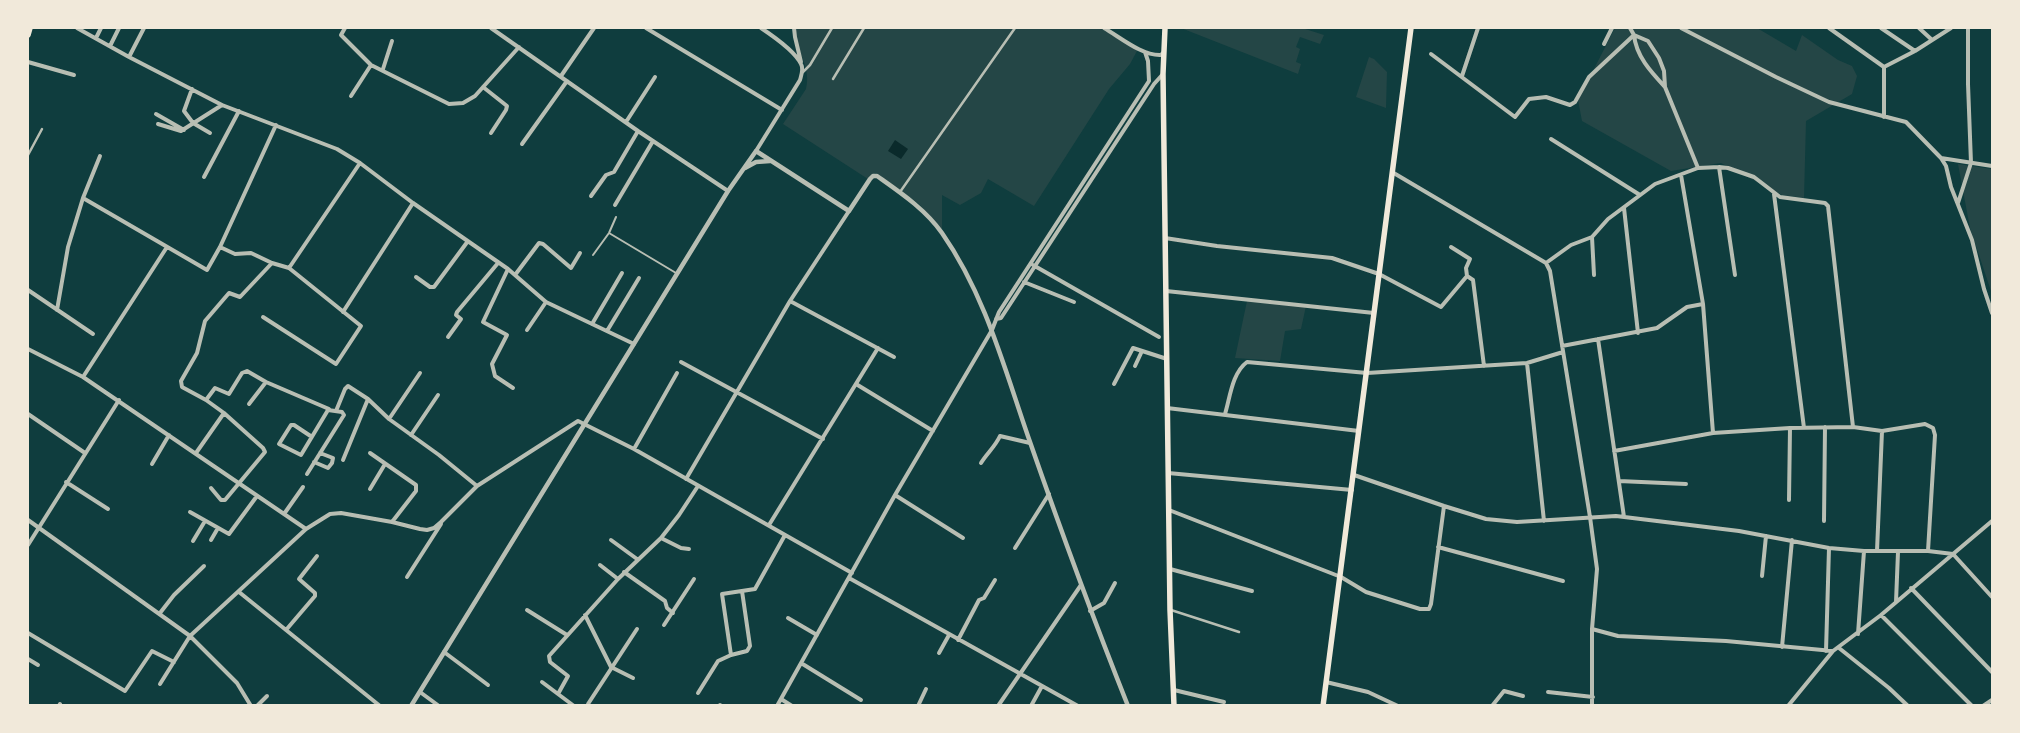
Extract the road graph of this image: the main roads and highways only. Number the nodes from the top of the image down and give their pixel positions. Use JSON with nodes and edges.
{"nodes":[{"id":1,"x":30,"y":28,"type":"edge"},
{"id":2,"x":1165,"y":28,"type":"edge"},
{"id":3,"x":1411,"y":28,"type":"edge"},
{"id":4,"x":28,"y":35,"type":"edge"},
{"id":5,"x":1174,"y":706,"type":"edge"},
{"id":6,"x":1323,"y":706,"type":"edge"}],
"edges":[{"from":1,"to":4,"type":"main road"},
{"from":2,"to":5,"type":"main road"},
{"from":3,"to":6,"type":"main road"}]}
